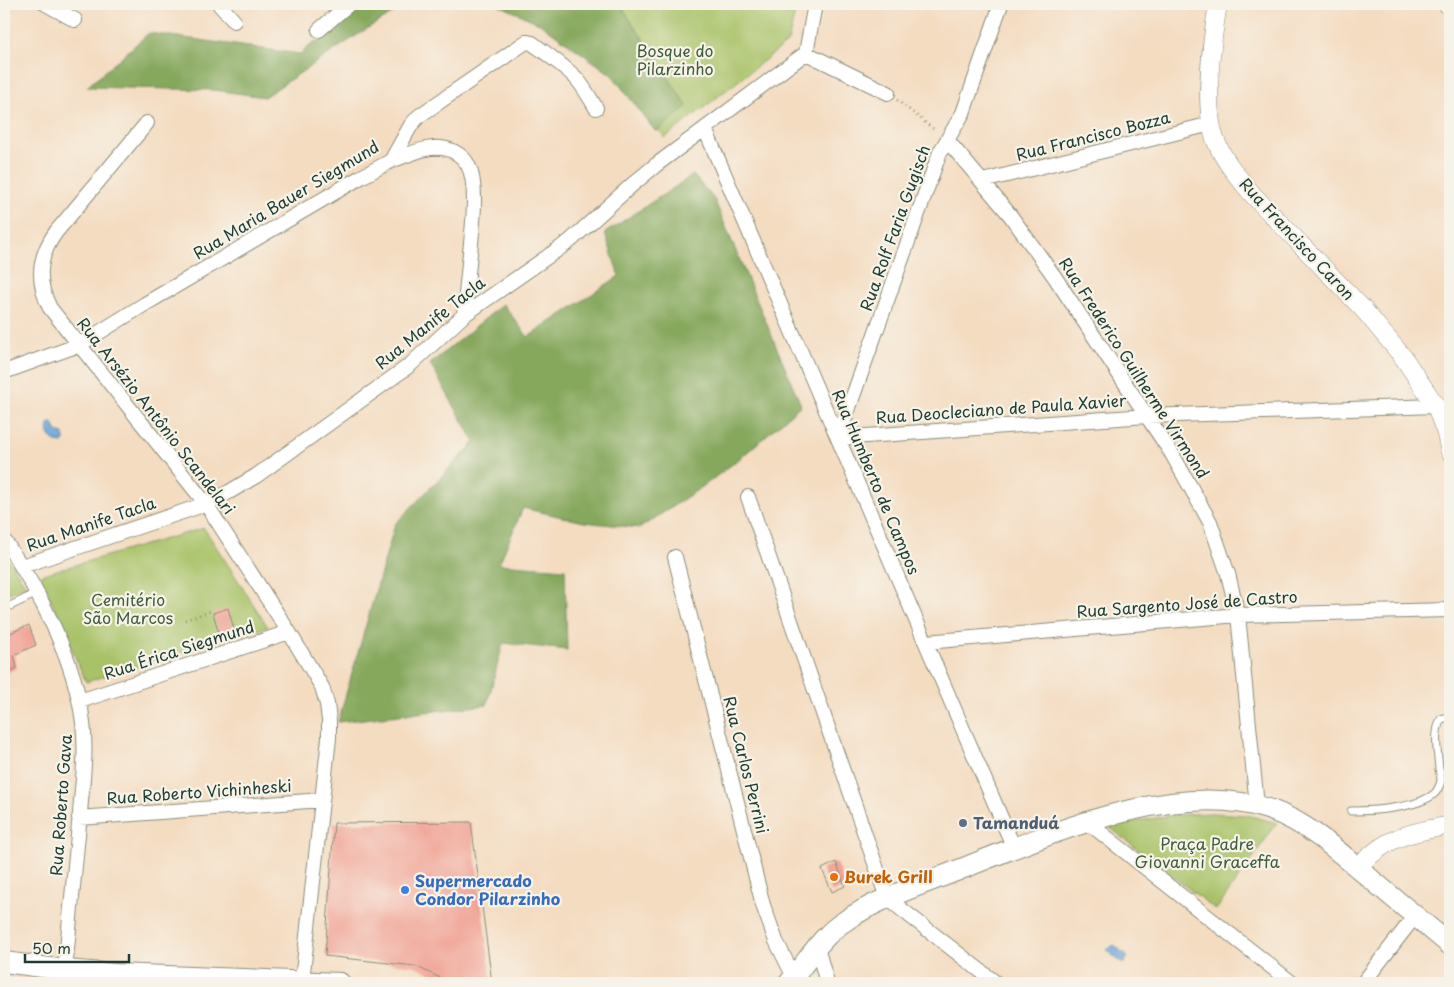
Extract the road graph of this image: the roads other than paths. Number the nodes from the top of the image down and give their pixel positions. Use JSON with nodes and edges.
{"nodes":[{"id":1,"x":46,"y":4,"type":"edge"},
{"id":2,"x":219,"y":4,"type":"edge"},
{"id":3,"x":349,"y":4,"type":"edge"},
{"id":4,"x":815,"y":4,"type":"edge"},
{"id":5,"x":1001,"y":4,"type":"edge"},
{"id":6,"x":1218,"y":4,"type":"edge"},
{"id":7,"x":1445,"y":4,"type":"edge"},
{"id":8,"x":1450,"y":10,"type":"edge"},
{"id":9,"x":74,"y":20,"type":"dead end"},
{"id":10,"x":234,"y":20,"type":"dead end"},
{"id":11,"x":319,"y":30,"type":"dead end"},
{"id":12,"x":806,"y":53,"type":"junction"},
{"id":13,"x":888,"y":93,"type":"road end"},
{"id":14,"x":596,"y":108,"type":"dead end"},
{"id":15,"x":147,"y":123,"type":"dead end"},
{"id":16,"x":1211,"y":124,"type":"junction"},
{"id":17,"x":705,"y":129,"type":"junction"},
{"id":18,"x":947,"y":140,"type":"junction"},
{"id":19,"x":391,"y":161,"type":"junction"},
{"id":20,"x":983,"y":182,"type":"junction"},
{"id":21,"x":464,"y":315,"type":"junction"},
{"id":22,"x":79,"y":345,"type":"junction"},
{"id":23,"x":4,"y":372,"type":"edge"},
{"id":24,"x":1436,"y":406,"type":"junction"},
{"id":25,"x":1147,"y":416,"type":"junction"},
{"id":26,"x":838,"y":438,"type":"junction"},
{"id":27,"x":1450,"y":452,"type":"edge"},
{"id":28,"x":748,"y":497,"type":"dead end"},
{"id":29,"x":206,"y":504,"type":"junction"},
{"id":30,"x":4,"y":540,"type":"edge"},
{"id":31,"x":675,"y":557,"type":"dead end"},
{"id":32,"x":22,"y":566,"type":"junction"},
{"id":33,"x":37,"y":593,"type":"junction"},
{"id":34,"x":4,"y":609,"type":"edge"},
{"id":35,"x":1450,"y":610,"type":"edge"},
{"id":36,"x":1238,"y":615,"type":"junction"},
{"id":37,"x":289,"y":632,"type":"junction"},
{"id":38,"x":926,"y":642,"type":"junction"},
{"id":39,"x":80,"y":701,"type":"junction"},
{"id":40,"x":1450,"y":717,"type":"edge"},
{"id":41,"x":322,"y":800,"type":"junction"},
{"id":42,"x":1257,"y":806,"type":"junction"},
{"id":43,"x":1351,"y":810,"type":"dead end"},
{"id":44,"x":79,"y":818,"type":"junction"},
{"id":45,"x":1086,"y":821,"type":"junction"},
{"id":46,"x":1450,"y":825,"type":"edge"},
{"id":47,"x":1014,"y":848,"type":"junction"},
{"id":48,"x":1357,"y":867,"type":"junction"},
{"id":49,"x":887,"y":898,"type":"junction"},
{"id":50,"x":1415,"y":916,"type":"junction"},
{"id":51,"x":1450,"y":945,"type":"edge"},
{"id":52,"x":817,"y":947,"type":"junction"},
{"id":53,"x":4,"y":962,"type":"edge"},
{"id":54,"x":67,"y":977,"type":"edge"},
{"id":55,"x":792,"y":980,"type":"edge"},
{"id":56,"x":302,"y":981,"type":"junction"},
{"id":57,"x":340,"y":983,"type":"edge"},
{"id":58,"x":827,"y":983,"type":"edge"},
{"id":59,"x":996,"y":983,"type":"edge"},
{"id":60,"x":1292,"y":983,"type":"edge"},
{"id":61,"x":1363,"y":983,"type":"edge"}],
"edges":[{"from":1,"to":9,"type":"street"},
{"from":2,"to":10,"type":"street"},
{"from":3,"to":11,"type":"street"},
{"from":4,"to":12,"type":"street"},
{"from":5,"to":18,"type":"street","name":"Rua Rolf Faria Gugisch"},
{"from":6,"to":16,"type":"street","name":"Rua Francisco Caron"},
{"from":7,"to":8,"type":"street"},
{"from":12,"to":13,"type":"street"},
{"from":12,"to":17,"type":"street","name":"Rua Manife Tacla"},
{"from":14,"to":19,"type":"street","name":"Rua Maria Bauer Siegmund"},
{"from":15,"to":22,"type":"street","name":"Rua Arsézio Antônio Scandelari"},
{"from":16,"to":20,"type":"street","name":"Rua Francisco Bozza"},
{"from":16,"to":24,"type":"street","name":"Rua Francisco Caron"},
{"from":17,"to":21,"type":"street","name":"Rua Manife Tacla"},
{"from":17,"to":26,"type":"street","name":"Rua Humberto de Campos"},
{"from":18,"to":20,"type":"street","name":"Rua Frederico Guilherme Virmond"},
{"from":18,"to":26,"type":"street","name":"Rua Rolf Faria Gugisch"},
{"from":19,"to":21,"type":"street"},
{"from":19,"to":22,"type":"street","name":"Rua Maria Bauer Siegmund"},
{"from":20,"to":25,"type":"street","name":"Rua Frederico Guilherme Virmond"},
{"from":21,"to":29,"type":"street","name":"Rua Manife Tacla"},
{"from":22,"to":23,"type":"street","name":"Rua Maria Bauer Siegmund"},
{"from":22,"to":29,"type":"street","name":"Rua Arsézio Antônio Scandelari"},
{"from":24,"to":25,"type":"street","name":"Rua Deocleciano de Paula Xavier"},
{"from":24,"to":27,"type":"street","name":"Rua Francisco Caron"},
{"from":25,"to":26,"type":"street","name":"Rua Deocleciano de Paula Xavier"},
{"from":25,"to":36,"type":"street","name":"Rua Frederico Guilherme Virmond"},
{"from":26,"to":38,"type":"street","name":"Rua Humberto de Campos"},
{"from":28,"to":49,"type":"street"},
{"from":29,"to":32,"type":"street","name":"Rua Manife Tacla"},
{"from":29,"to":37,"type":"street","name":"Rua Arsézio Antônio Scandelari"},
{"from":30,"to":32,"type":"street","name":"Rua Roberto Gava"},
{"from":31,"to":55,"type":"street","name":"Rua Carlos Perrini"},
{"from":32,"to":33,"type":"street","name":"Rua Roberto Gava"},
{"from":33,"to":34,"type":"lane"},
{"from":33,"to":39,"type":"street","name":"Rua Roberto Gava"},
{"from":35,"to":36,"type":"street","name":"Rua Sargento José de Castro"},
{"from":36,"to":38,"type":"street","name":"Rua Sargento José de Castro"},
{"from":36,"to":42,"type":"street","name":"Rua Frederico Guilherme Virmond"},
{"from":37,"to":39,"type":"street","name":"Rua Érica Siegmund"},
{"from":37,"to":41,"type":"street","name":"Rua Arsézio Antônio Scandelari"},
{"from":38,"to":47,"type":"street","name":"Rua Humberto de Campos"},
{"from":39,"to":44,"type":"street","name":"Rua Roberto Gava"},
{"from":40,"to":43,"type":"lane"},
{"from":41,"to":44,"type":"street","name":"Rua Roberto Vichinheski"},
{"from":41,"to":56,"type":"street","name":"Rua Arsézio Antônio Scandelari"},
{"from":42,"to":45,"type":"main road"},
{"from":42,"to":48,"type":"main road"},
{"from":44,"to":54,"type":"street","name":"Rua Roberto Gava"},
{"from":45,"to":47,"type":"main road"},
{"from":45,"to":60,"type":"street"},
{"from":46,"to":48,"type":"street"},
{"from":47,"to":49,"type":"main road"},
{"from":48,"to":50,"type":"main road"},
{"from":49,"to":52,"type":"main road"},
{"from":49,"to":59,"type":"street"},
{"from":50,"to":51,"type":"main road"},
{"from":50,"to":61,"type":"street"},
{"from":52,"to":55,"type":"main road"},
{"from":52,"to":58,"type":"street"},
{"from":53,"to":54,"type":"main road"},
{"from":54,"to":56,"type":"main road"},
{"from":56,"to":57,"type":"main road"}]}
